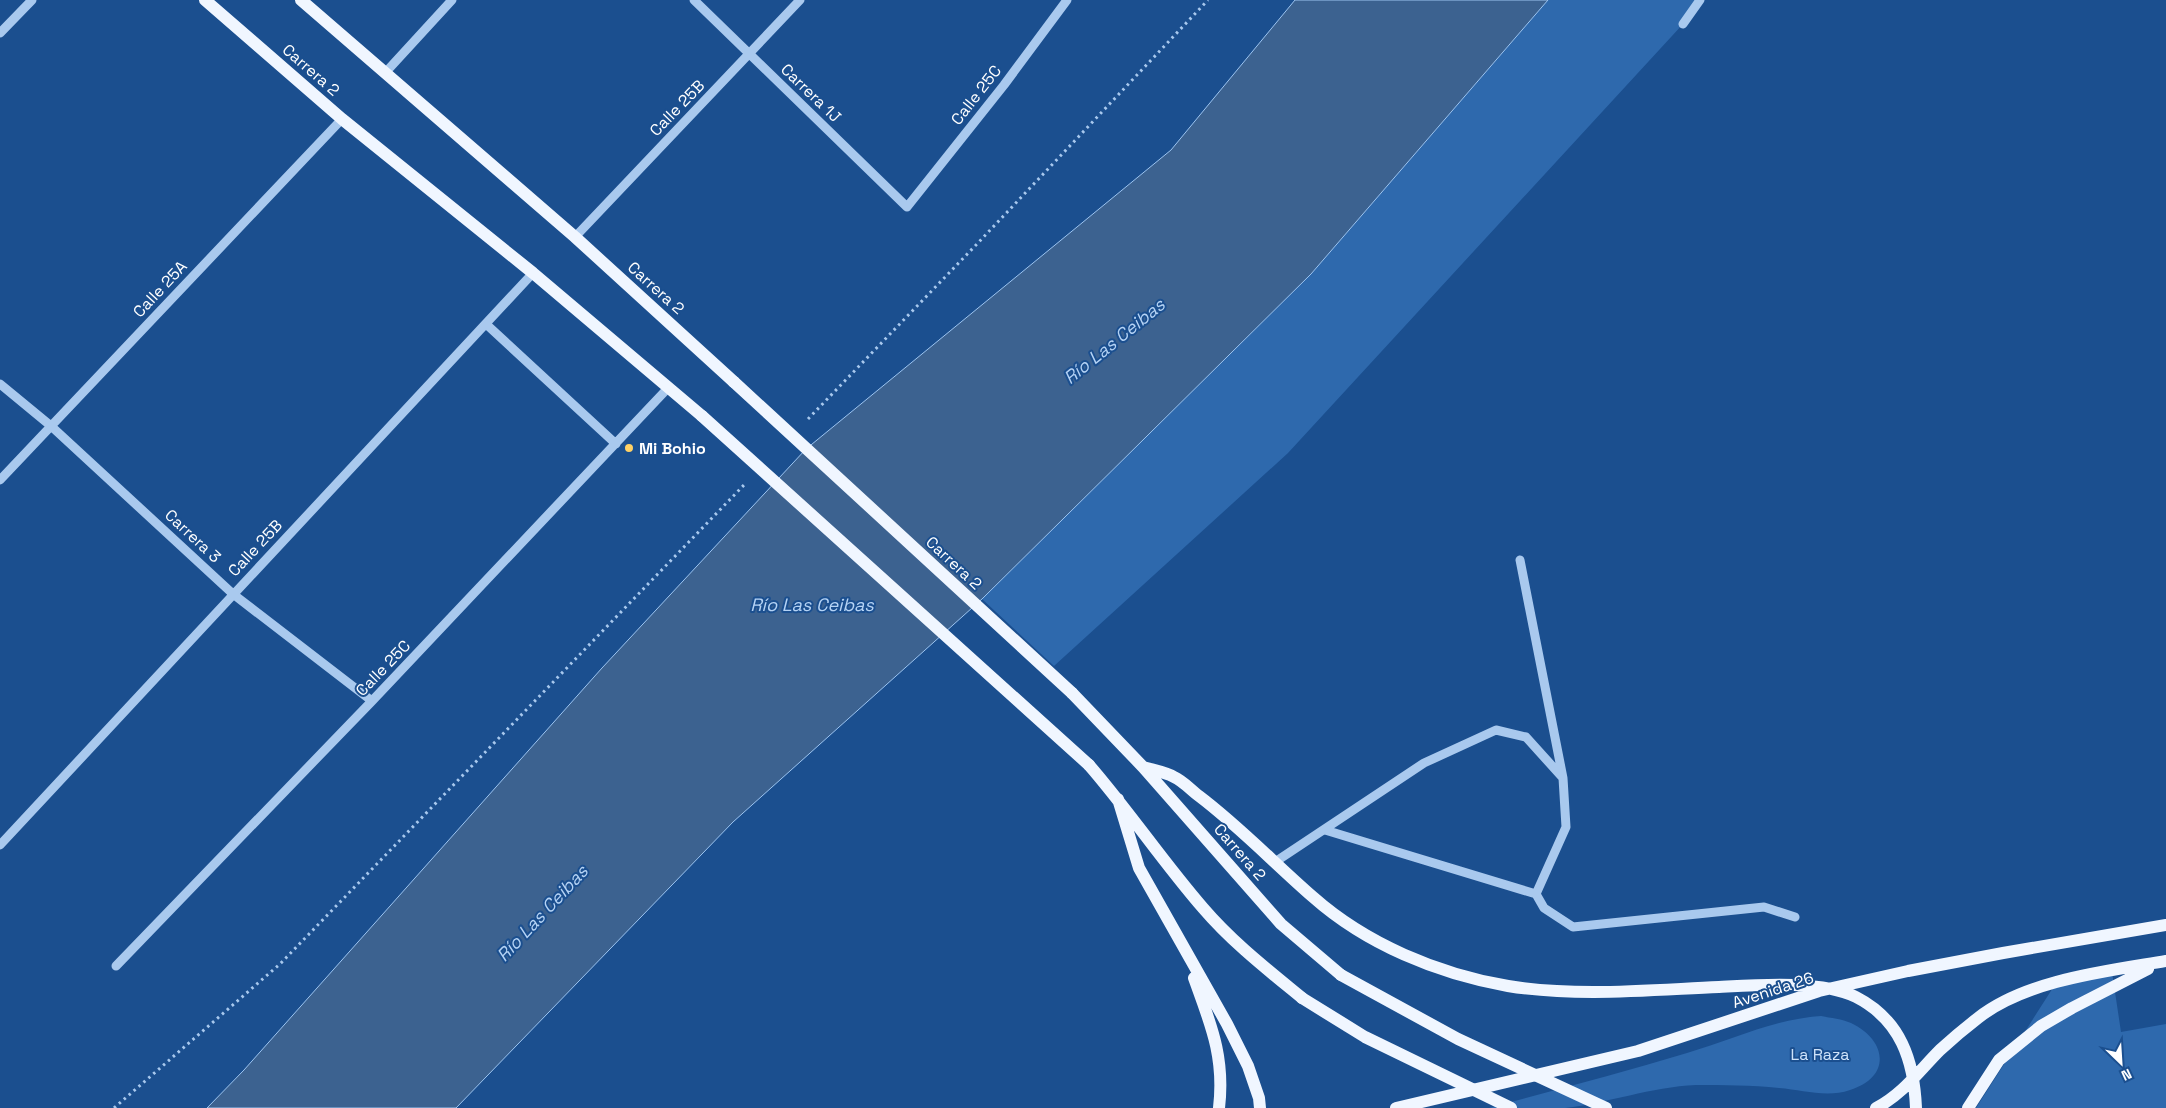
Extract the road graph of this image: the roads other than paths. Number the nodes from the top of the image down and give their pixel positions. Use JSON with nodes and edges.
{"nodes":[{"id":1,"x":32,"y":0,"type":"edge"},
{"id":2,"x":205,"y":0,"type":"edge"},
{"id":3,"x":301,"y":0,"type":"edge"},
{"id":4,"x":452,"y":0,"type":"edge"},
{"id":5,"x":694,"y":0,"type":"edge"},
{"id":6,"x":800,"y":0,"type":"edge"},
{"id":7,"x":1067,"y":0,"type":"edge"},
{"id":8,"x":1700,"y":0,"type":"edge"},
{"id":9,"x":1683,"y":24,"type":"dead end"},
{"id":10,"x":0,"y":33,"type":"edge"},
{"id":11,"x":749,"y":54,"type":"junction"},
{"id":12,"x":385,"y":73,"type":"junction"},
{"id":13,"x":342,"y":119,"type":"junction"},
{"id":14,"x":906,"y":207,"type":"joint"},
{"id":15,"x":575,"y":237,"type":"junction"},
{"id":16,"x":533,"y":272,"type":"junction"},
{"id":17,"x":486,"y":324,"type":"junction"},
{"id":18,"x":0,"y":384,"type":"edge"},
{"id":19,"x":668,"y":388,"type":"junction"},
{"id":20,"x":52,"y":426,"type":"junction"},
{"id":21,"x":616,"y":444,"type":"junction"},
{"id":22,"x":0,"y":480,"type":"edge"},
{"id":23,"x":1520,"y":560,"type":"dead end"},
{"id":24,"x":233,"y":594,"type":"junction"},
{"id":25,"x":372,"y":701,"type":"junction"},
{"id":26,"x":1143,"y":767,"type":"junction"},
{"id":27,"x":1563,"y":778,"type":"junction"},
{"id":28,"x":1118,"y":799,"type":"junction"},
{"id":29,"x":1325,"y":830,"type":"junction"},
{"id":30,"x":0,"y":845,"type":"edge"},
{"id":31,"x":1275,"y":862,"type":"junction"},
{"id":32,"x":1536,"y":894,"type":"junction"},
{"id":33,"x":1795,"y":917,"type":"dead end"},
{"id":34,"x":2166,"y":925,"type":"edge"},
{"id":35,"x":1181,"y":942,"type":"junction"},
{"id":36,"x":2164,"y":961,"type":"edge"},
{"id":37,"x":116,"y":966,"type":"dead end"},
{"id":38,"x":1833,"y":989,"type":"junction"},
{"id":39,"x":1914,"y":1079,"type":"junction"},
{"id":40,"x":1219,"y":1108,"type":"edge"},
{"id":41,"x":1260,"y":1108,"type":"edge"},
{"id":42,"x":1396,"y":1108,"type":"edge"},
{"id":43,"x":1511,"y":1108,"type":"edge"},
{"id":44,"x":1606,"y":1108,"type":"edge"},
{"id":45,"x":1876,"y":1108,"type":"edge"},
{"id":46,"x":1916,"y":1108,"type":"edge"},
{"id":47,"x":1968,"y":1108,"type":"edge"}],
"edges":[{"from":1,"to":10,"type":"street"},
{"from":2,"to":13,"type":"main road","name":"Carrera 2"},
{"from":3,"to":12,"type":"main road","name":"Carrera 2"},
{"from":4,"to":12,"type":"street"},
{"from":5,"to":11,"type":"street","name":"Carrera 1J"},
{"from":6,"to":11,"type":"street","name":"Calle 25B"},
{"from":7,"to":14,"type":"street","name":"Calle 25C"},
{"from":8,"to":9,"type":"street"},
{"from":11,"to":14,"type":"street","name":"Carrera 1J"},
{"from":11,"to":15,"type":"street","name":"Calle 25B"},
{"from":12,"to":15,"type":"main road","name":"Carrera 2"},
{"from":13,"to":16,"type":"main road","name":"Carrera 2"},
{"from":13,"to":20,"type":"street","name":"Calle 25A"},
{"from":15,"to":26,"type":"main road","name":"Carrera 2","bridge":true},
{"from":16,"to":17,"type":"street","name":"Calle 25B"},
{"from":16,"to":19,"type":"main road","name":"Carrera 2"},
{"from":17,"to":21,"type":"street"},
{"from":17,"to":24,"type":"street","name":"Calle 25B"},
{"from":18,"to":20,"type":"street","name":"Carrera 3"},
{"from":19,"to":21,"type":"street","name":"Calle 25C"},
{"from":19,"to":28,"type":"main road","name":"Carrera 2","bridge":true},
{"from":20,"to":22,"type":"street","name":"Calle 25A"},
{"from":20,"to":24,"type":"street","name":"Carrera 3"},
{"from":21,"to":25,"type":"street","name":"Calle 25C"},
{"from":23,"to":27,"type":"street"},
{"from":24,"to":25,"type":"street","name":"Carrera 3"},
{"from":24,"to":30,"type":"street","name":"Calle 25B"},
{"from":25,"to":37,"type":"street","name":"Calle 25C"},
{"from":26,"to":31,"type":"main road"},
{"from":26,"to":44,"type":"main road","name":"Carrera 2","bridge":true},
{"from":27,"to":29,"type":"street"},
{"from":27,"to":32,"type":"street"},
{"from":28,"to":35,"type":"main road"},
{"from":28,"to":43,"type":"main road","name":"Carrera 2","bridge":true},
{"from":29,"to":31,"type":"street"},
{"from":29,"to":32,"type":"street"},
{"from":31,"to":38,"type":"main road"},
{"from":32,"to":33,"type":"street"},
{"from":34,"to":38,"type":"main road","name":"Avenida 26"},
{"from":35,"to":40,"type":"main road"},
{"from":35,"to":41,"type":"main road"},
{"from":36,"to":39,"type":"main road"},
{"from":36,"to":47,"type":"main road"},
{"from":38,"to":39,"type":"main road"},
{"from":38,"to":42,"type":"main road","name":"Avenida 26"},
{"from":39,"to":45,"type":"main road"},
{"from":39,"to":46,"type":"main road"}]}
